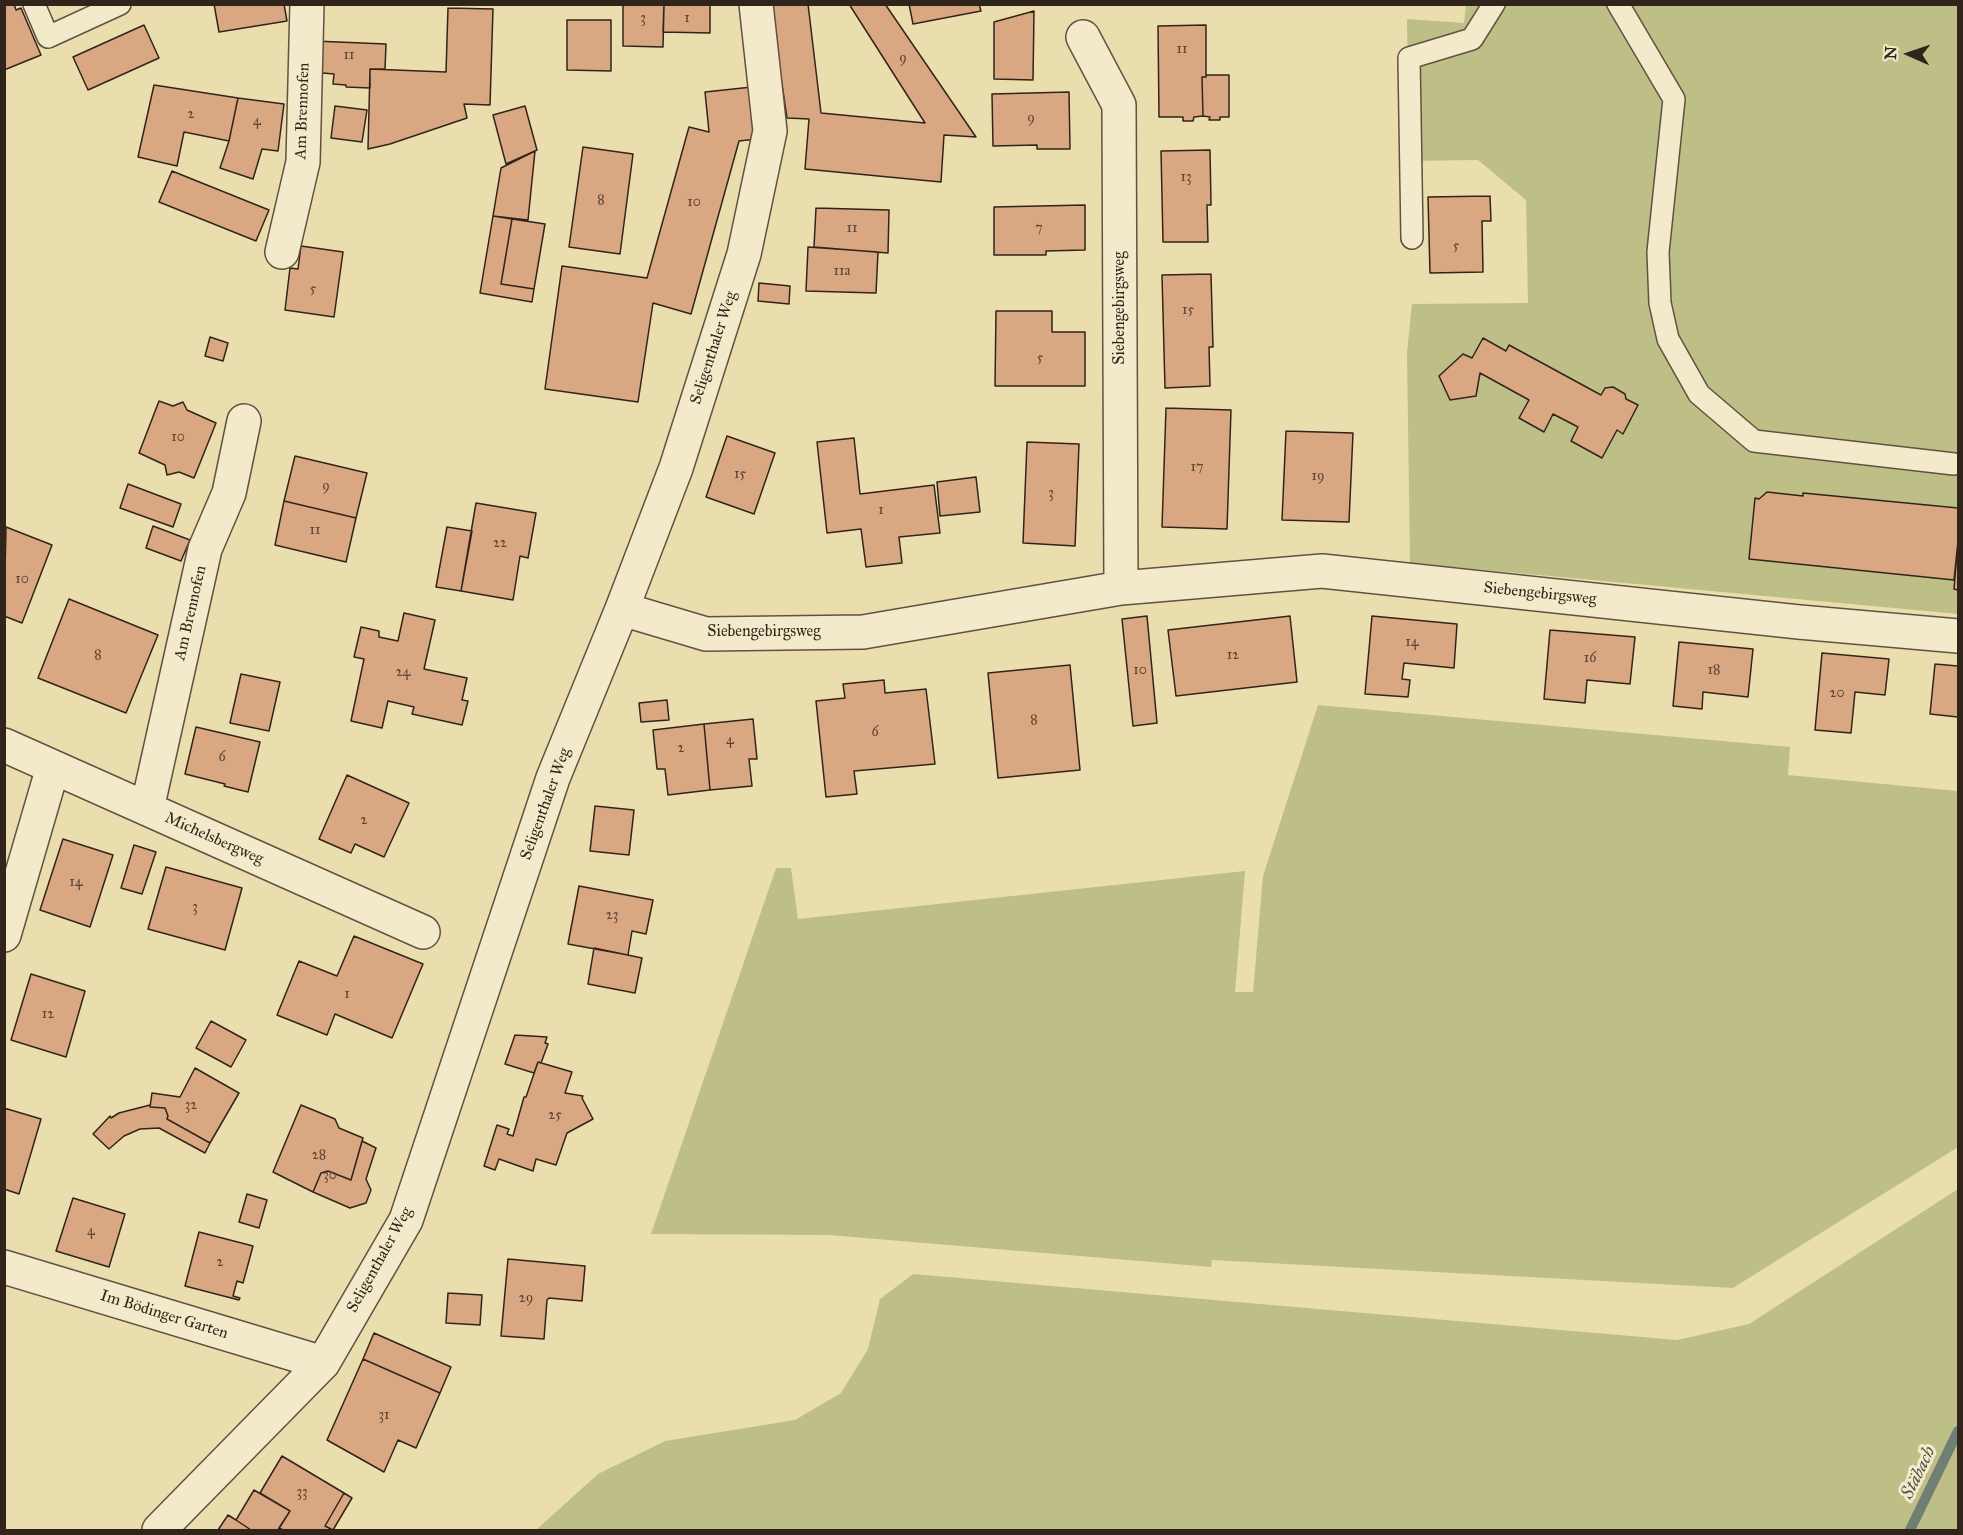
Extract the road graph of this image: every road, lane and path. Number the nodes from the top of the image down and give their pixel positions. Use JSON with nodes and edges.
{"nodes":[{"id":1,"x":34,"y":4,"type":"edge"},
{"id":2,"x":120,"y":4,"type":"edge"},
{"id":3,"x":306,"y":4,"type":"edge"},
{"id":4,"x":756,"y":4,"type":"edge"},
{"id":5,"x":1494,"y":4,"type":"edge"},
{"id":6,"x":1618,"y":4,"type":"edge"},
{"id":7,"x":1083,"y":37,"type":"dead end"},
{"id":8,"x":1413,"y":238,"type":"dead end"},
{"id":9,"x":282,"y":252,"type":"dead end"},
{"id":10,"x":244,"y":421,"type":"dead end"},
{"id":11,"x":1954,"y":464,"type":"dead end"},
{"id":12,"x":1121,"y":588,"type":"junction"},
{"id":13,"x":622,"y":609,"type":"junction"},
{"id":14,"x":1959,"y":636,"type":"edge"},
{"id":15,"x":4,"y":745,"type":"edge"},
{"id":16,"x":53,"y":767,"type":"junction"},
{"id":17,"x":147,"y":809,"type":"junction"},
{"id":18,"x":423,"y":932,"type":"dead end"},
{"id":19,"x":4,"y":935,"type":"edge"},
{"id":20,"x":4,"y":1267,"type":"edge"},
{"id":21,"x":323,"y":1363,"type":"junction"},
{"id":22,"x":159,"y":1530,"type":"edge"}],
"edges":[{"from":1,"to":2,"type":"lane"},
{"from":3,"to":9,"type":"street","name":"Am Brennofen"},
{"from":4,"to":13,"type":"street","name":"Seligenthaler Weg"},
{"from":5,"to":8,"type":"lane"},
{"from":6,"to":11,"type":"lane"},
{"from":7,"to":12,"type":"street","name":"Siebengebirgsweg"},
{"from":10,"to":17,"type":"street","name":"Am Brennofen"},
{"from":12,"to":13,"type":"street","name":"Siebengebirgsweg"},
{"from":12,"to":14,"type":"street","name":"Siebengebirgsweg"},
{"from":13,"to":21,"type":"street","name":"Seligenthaler Weg"},
{"from":15,"to":16,"type":"street","name":"Michelsbergweg"},
{"from":16,"to":17,"type":"street","name":"Michelsbergweg"},
{"from":16,"to":19,"type":"street"},
{"from":17,"to":18,"type":"street","name":"Michelsbergweg"},
{"from":20,"to":21,"type":"street","name":"Im Bödinger Garten"},
{"from":21,"to":22,"type":"street","name":"Seligenthaler Weg"}]}
